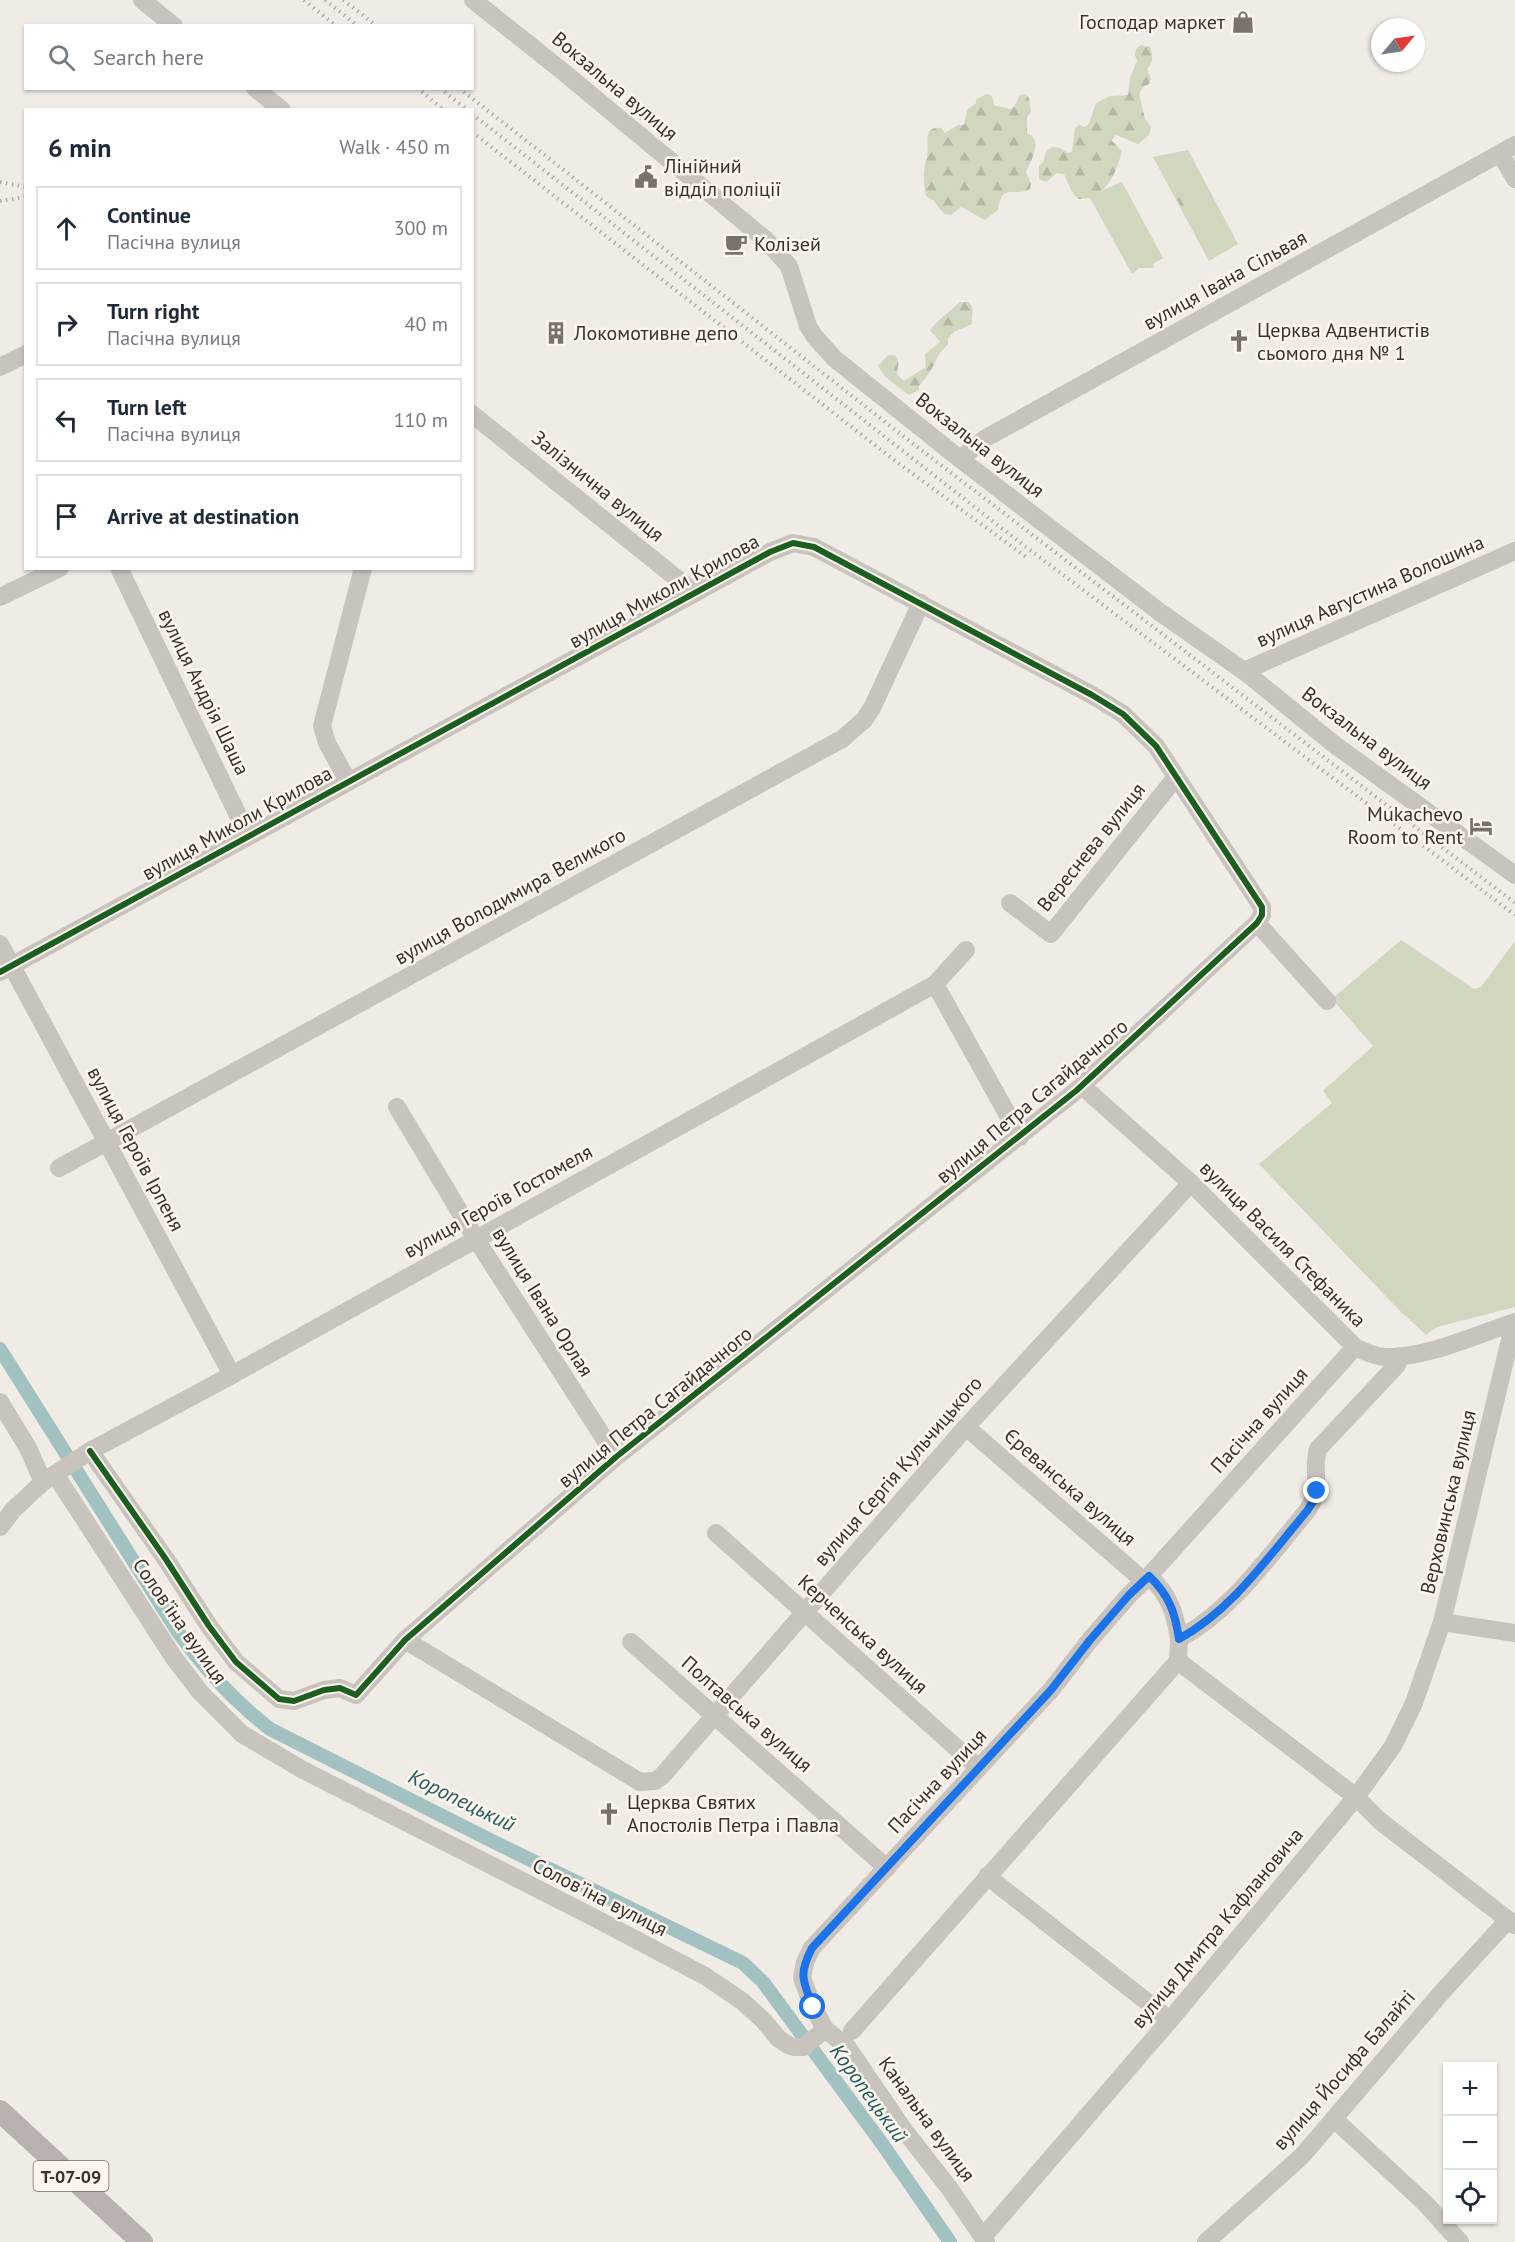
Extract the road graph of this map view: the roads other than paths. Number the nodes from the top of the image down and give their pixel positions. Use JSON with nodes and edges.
{"nodes":[{"id":1,"x":142,"y":0,"type":"edge"},
{"id":2,"x":473,"y":0,"type":"edge"},
{"id":3,"x":172,"y":24,"type":"edge"},
{"id":4,"x":257,"y":90,"type":"edge"},
{"id":5,"x":280,"y":108,"type":"edge"},
{"id":6,"x":1508,"y":149,"type":"edge"},
{"id":7,"x":1515,"y":179,"type":"edge"},
{"id":8,"x":24,"y":360,"type":"edge"},
{"id":9,"x":0,"y":367,"type":"edge"},
{"id":10,"x":474,"y":416,"type":"edge"},
{"id":11,"x":960,"y":459,"type":"junction"},
{"id":12,"x":1515,"y":551,"type":"edge"},
{"id":13,"x":56,"y":570,"type":"edge"},
{"id":14,"x":120,"y":570,"type":"edge"},
{"id":15,"x":362,"y":570,"type":"edge"},
{"id":16,"x":695,"y":593,"type":"junction"},
{"id":17,"x":0,"y":597,"type":"edge"},
{"id":18,"x":921,"y":603,"type":"junction"},
{"id":19,"x":1244,"y":671,"type":"junction"},
{"id":20,"x":1176,"y":777,"type":"junction"},
{"id":21,"x":348,"y":781,"type":"junction"},
{"id":22,"x":248,"y":836,"type":"junction"},
{"id":23,"x":1515,"y":875,"type":"edge"},
{"id":24,"x":1010,"y":903,"type":"dead end"},
{"id":25,"x":1257,"y":923,"type":"junction"},
{"id":26,"x":0,"y":944,"type":"edge"},
{"id":27,"x":966,"y":950,"type":"dead end"},
{"id":28,"x":6,"y":968,"type":"edge"},
{"id":29,"x":935,"y":984,"type":"junction"},
{"id":30,"x":1327,"y":1001,"type":"dead end"},
{"id":31,"x":1082,"y":1086,"type":"junction"},
{"id":32,"x":397,"y":1107,"type":"dead end"},
{"id":33,"x":1020,"y":1137,"type":"junction"},
{"id":34,"x":106,"y":1142,"type":"junction"},
{"id":35,"x":59,"y":1168,"type":"dead end"},
{"id":36,"x":1191,"y":1183,"type":"junction"},
{"id":37,"x":476,"y":1239,"type":"junction"},
{"id":38,"x":1514,"y":1323,"type":"edge"},
{"id":39,"x":1355,"y":1347,"type":"junction"},
{"id":40,"x":1399,"y":1356,"type":"junction"},
{"id":41,"x":232,"y":1375,"type":"junction"},
{"id":42,"x":0,"y":1402,"type":"edge"},
{"id":43,"x":966,"y":1426,"type":"junction"},
{"id":44,"x":615,"y":1457,"type":"junction"},
{"id":45,"x":66,"y":1466,"type":"junction"},
{"id":46,"x":0,"y":1527,"type":"edge"},
{"id":47,"x":716,"y":1533,"type":"dead end"},
{"id":48,"x":1147,"y":1579,"type":"junction"},
{"id":49,"x":805,"y":1612,"type":"junction"},
{"id":50,"x":1442,"y":1622,"type":"junction"},
{"id":51,"x":1515,"y":1633,"type":"edge"},
{"id":52,"x":1179,"y":1639,"type":"junction"},
{"id":53,"x":405,"y":1640,"type":"junction"},
{"id":54,"x":631,"y":1642,"type":"dead end"},
{"id":55,"x":1178,"y":1661,"type":"junction"},
{"id":56,"x":715,"y":1716,"type":"junction"},
{"id":57,"x":979,"y":1768,"type":"junction"},
{"id":58,"x":1356,"y":1797,"type":"junction"},
{"id":59,"x":887,"y":1868,"type":"junction"},
{"id":60,"x":987,"y":1876,"type":"junction"},
{"id":61,"x":1512,"y":1922,"type":"edge"},
{"id":62,"x":1170,"y":2020,"type":"junction"},
{"id":63,"x":852,"y":2031,"type":"dead end"},
{"id":64,"x":815,"y":2038,"type":"junction"},
{"id":65,"x":0,"y":2111,"type":"edge"},
{"id":66,"x":1334,"y":2119,"type":"junction"},
{"id":67,"x":985,"y":2240,"type":"edge"},
{"id":68,"x":142,"y":2242,"type":"edge"},
{"id":69,"x":1206,"y":2242,"type":"edge"},
{"id":70,"x":1460,"y":2242,"type":"edge"}],
"edges":[{"from":1,"to":3,"type":"street"},
{"from":2,"to":11,"type":"street","name":"Вокзальна вулиця"},
{"from":4,"to":5,"type":"street"},
{"from":6,"to":7,"type":"street"},
{"from":6,"to":11,"type":"street","name":"вулиця Івана Сільвая"},
{"from":8,"to":9,"type":"street"},
{"from":10,"to":16,"type":"street","name":"Залізнична вулиця"},
{"from":11,"to":19,"type":"street","name":"Вокзальна вулиця"},
{"from":12,"to":19,"type":"street","name":"вулиця Августина Волошина"},
{"from":13,"to":17,"type":"street"},
{"from":14,"to":22,"type":"street","name":"вулиця Андрія Шаша"},
{"from":15,"to":21,"type":"street"},
{"from":16,"to":18,"type":"street","name":"вулиця Миколи Крилова"},
{"from":16,"to":21,"type":"street","name":"вулиця Миколи Крилова"},
{"from":18,"to":20,"type":"street","name":"вулиця Миколи Крилова"},
{"from":18,"to":34,"type":"street","name":"вулиця Володимира Великого"},
{"from":19,"to":23,"type":"street","name":"Вокзальна вулиця"},
{"from":20,"to":24,"type":"street","name":"Вереснева вулиця"},
{"from":20,"to":25,"type":"street","name":"вулиця Миколи Крилова"},
{"from":21,"to":22,"type":"street","name":"вулиця Миколи Крилова"},
{"from":22,"to":28,"type":"street","name":"вулиця Миколи Крилова"},
{"from":25,"to":30,"type":"street"},
{"from":25,"to":31,"type":"street","name":"вулиця Петра Сагайдачного"},
{"from":26,"to":28,"type":"street","name":"вулиця Героїв Ірпеня"},
{"from":27,"to":29,"type":"street","name":"вулиця Героїв Гостомеля"},
{"from":28,"to":34,"type":"street","name":"вулиця Героїв Ірпеня"},
{"from":29,"to":33,"type":"street"},
{"from":29,"to":37,"type":"street","name":"вулиця Героїв Гостомеля"},
{"from":31,"to":33,"type":"street","name":"вулиця Петра Сагайдачного"},
{"from":31,"to":36,"type":"street","name":"вулиця Василя Стефаника"},
{"from":32,"to":37,"type":"street","name":"вулиця Івана Орлая"},
{"from":33,"to":44,"type":"street","name":"вулиця Петра Сагайдачного"},
{"from":34,"to":35,"type":"street","name":"вулиця Володимира Великого"},
{"from":34,"to":41,"type":"street","name":"вулиця Героїв Ірпеня"},
{"from":36,"to":39,"type":"street","name":"вулиця Василя Стефаника"},
{"from":36,"to":43,"type":"street","name":"вулиця Сергія Кульчицького"},
{"from":37,"to":41,"type":"street","name":"вулиця Героїв Гостомеля"},
{"from":37,"to":44,"type":"street","name":"вулиця Івана Орлая"},
{"from":38,"to":40,"type":"street","name":"вулиця Василя Стефаника"},
{"from":38,"to":50,"type":"street","name":"Верховинська вулиця"},
{"from":39,"to":40,"type":"street","name":"вулиця Василя Стефаника"},
{"from":39,"to":48,"type":"street","name":"Пасічна вулиця"},
{"from":40,"to":52,"type":"street"},
{"from":41,"to":45,"type":"street","name":"вулиця Героїв Гостомеля"},
{"from":42,"to":45,"type":"street"},
{"from":43,"to":48,"type":"street","name":"Єреванська вулиця"},
{"from":43,"to":49,"type":"street","name":"вулиця Сергія Кульчицького"},
{"from":44,"to":53,"type":"street","name":"вулиця Петра Сагайдачного"},
{"from":45,"to":46,"type":"street","name":"вулиця Героїв Гостомеля"},
{"from":45,"to":53,"type":"street","name":"вулиця Петра Сагайдачного"},
{"from":45,"to":64,"type":"street","name":"Соловʼїна вулиця"},
{"from":47,"to":49,"type":"street","name":"Керченська вулиця"},
{"from":48,"to":52,"type":"street"},
{"from":48,"to":57,"type":"street","name":"Пасічна вулиця"},
{"from":49,"to":56,"type":"street","name":"вулиця Сергія Кульчицького"},
{"from":49,"to":57,"type":"street","name":"Керченська вулиця"},
{"from":50,"to":51,"type":"street","name":"Верховинська вулиця"},
{"from":50,"to":58,"type":"street","name":"вулиця Дмитра Кафлановича"},
{"from":52,"to":55,"type":"street"},
{"from":53,"to":56,"type":"street","name":"вулиця Сергія Кульчицького"},
{"from":54,"to":56,"type":"street","name":"Полтавська вулиця"},
{"from":55,"to":58,"type":"street","name":"вулиця Йосифа Балайті"},
{"from":55,"to":60,"type":"street"},
{"from":56,"to":59,"type":"street","name":"Полтавська вулиця"},
{"from":57,"to":59,"type":"street","name":"Пасічна вулиця"},
{"from":58,"to":61,"type":"street","name":"вулиця Йосифа Балайті"},
{"from":58,"to":62,"type":"street","name":"вулиця Дмитра Кафлановича"},
{"from":59,"to":64,"type":"street","name":"Пасічна вулиця"},
{"from":60,"to":62,"type":"street"},
{"from":60,"to":63,"type":"street"},
{"from":61,"to":66,"type":"street","name":"вулиця Йосифа Балайті"},
{"from":62,"to":67,"type":"street","name":"вулиця Дмитра Кафлановича"},
{"from":64,"to":67,"type":"street","name":"Канальна вулиця"},
{"from":65,"to":68,"type":"main road","number":"Т-07-09"},
{"from":66,"to":69,"type":"street","name":"вулиця Йосифа Балайті"},
{"from":66,"to":70,"type":"street"}]}
